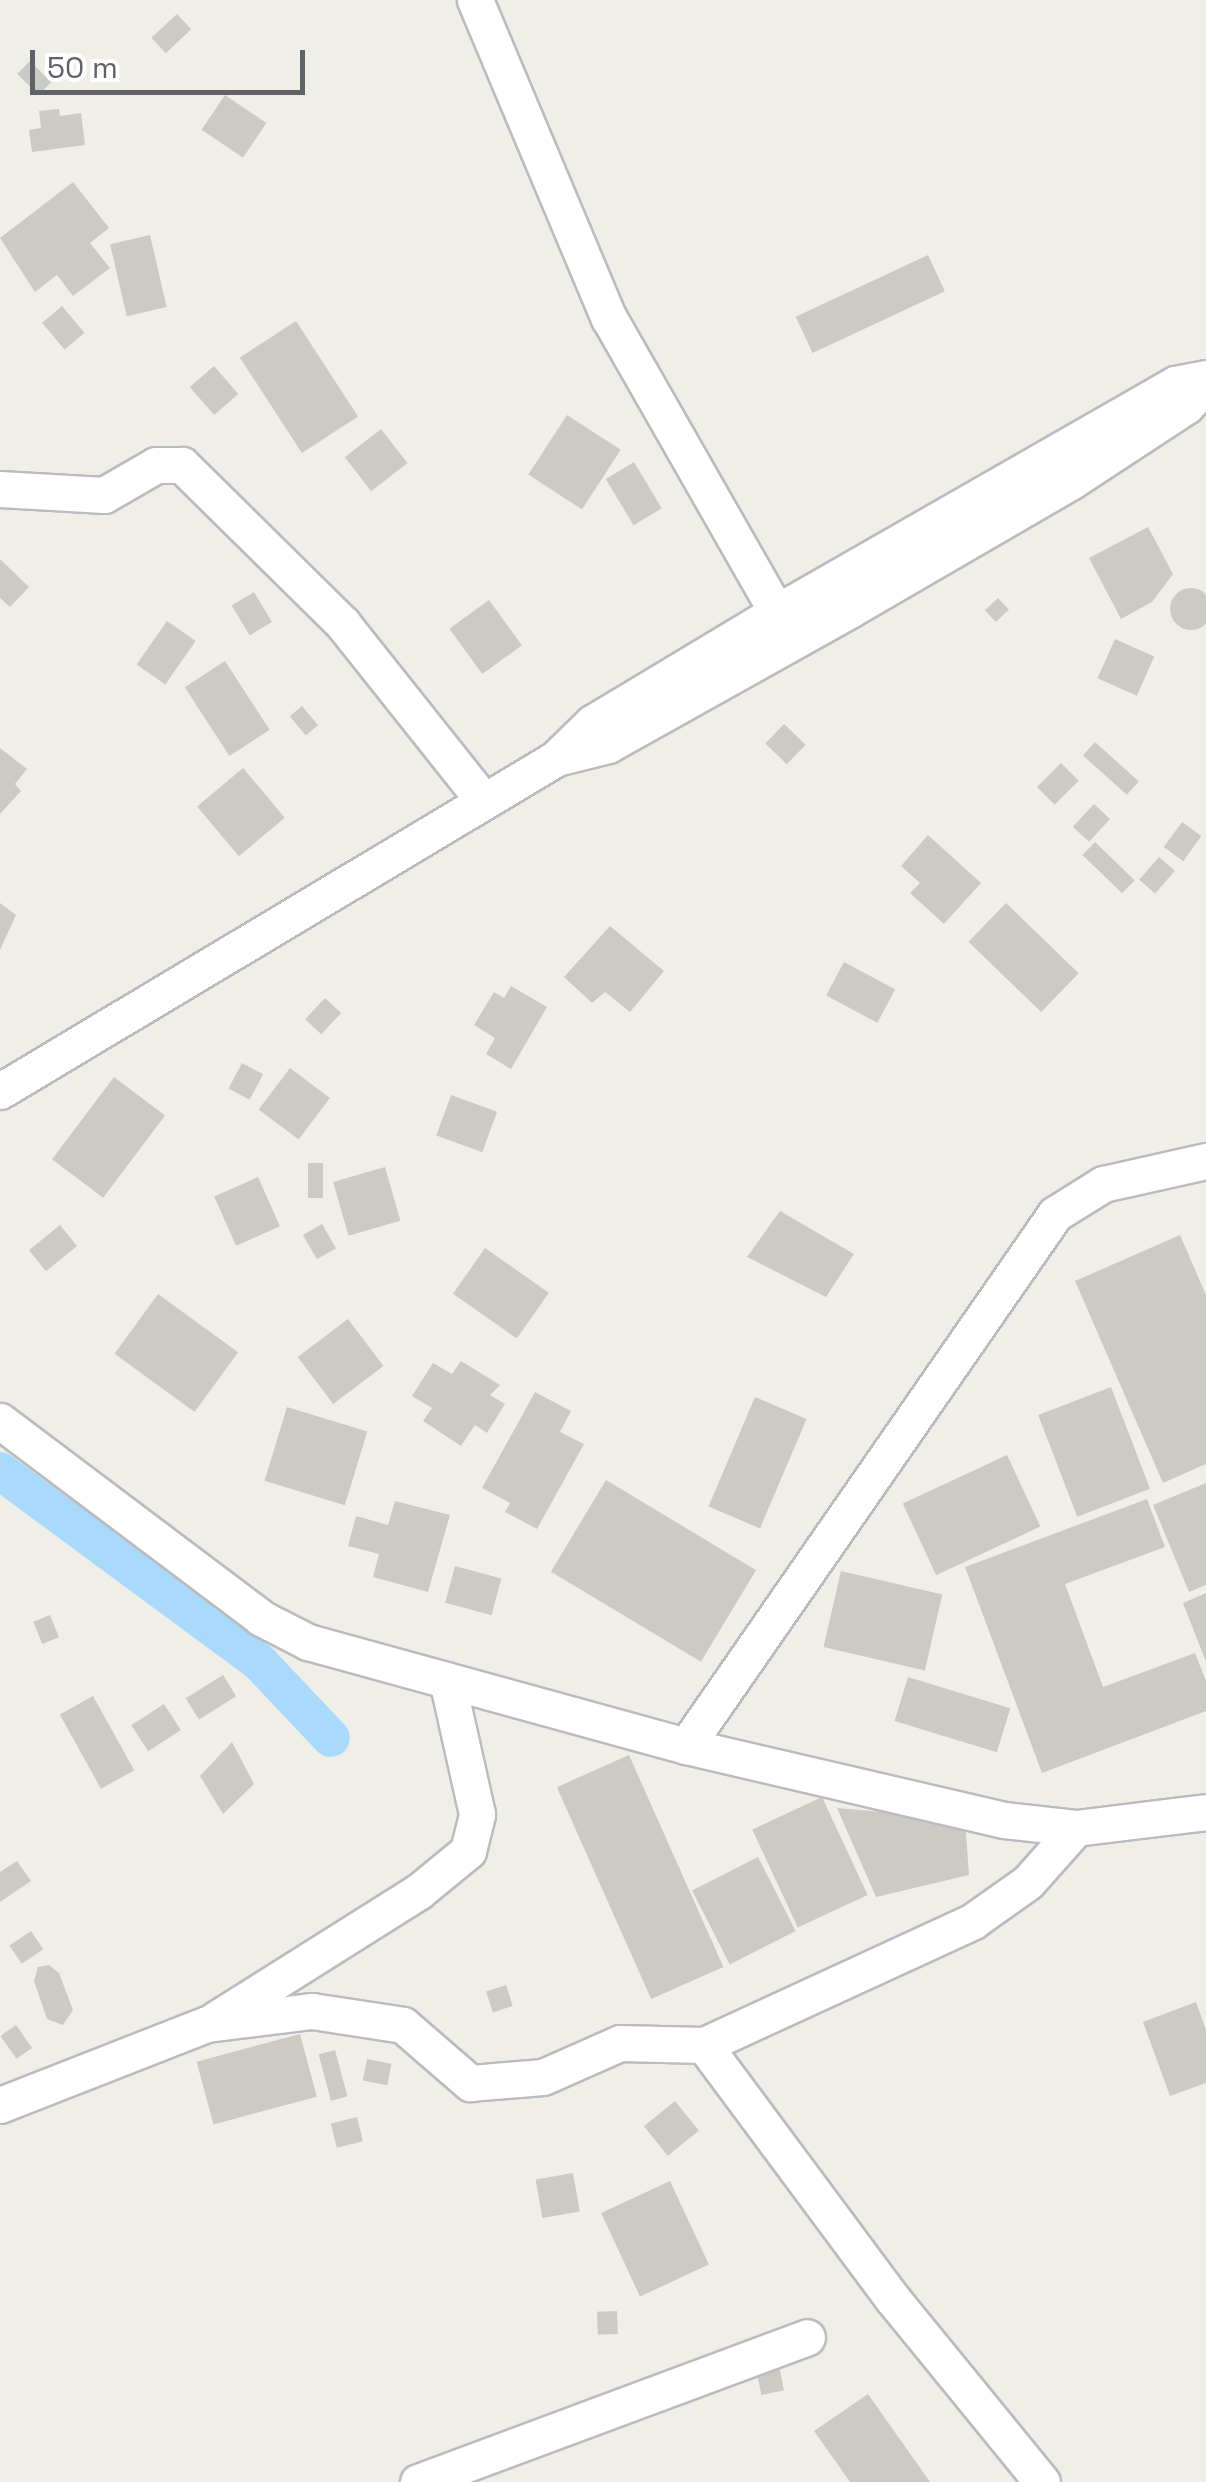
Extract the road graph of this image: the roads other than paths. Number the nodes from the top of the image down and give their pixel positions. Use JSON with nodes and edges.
{"nodes":[{"id":1,"x":475,"y":0,"type":"edge"},
{"id":2,"x":1206,"y":382,"type":"edge"},
{"id":3,"x":0,"y":489,"type":"edge"},
{"id":4,"x":843,"y":596,"type":"junction"},
{"id":5,"x":777,"y":612,"type":"junction"},
{"id":6,"x":555,"y":759,"type":"junction"},
{"id":7,"x":484,"y":801,"type":"junction"},
{"id":8,"x":0,"y":1091,"type":"edge"},
{"id":9,"x":1206,"y":1161,"type":"edge"},
{"id":10,"x":0,"y":1421,"type":"edge"},
{"id":11,"x":447,"y":1680,"type":"junction"},
{"id":12,"x":686,"y":1746,"type":"junction"},
{"id":13,"x":1206,"y":1812,"type":"edge"},
{"id":14,"x":1076,"y":1828,"type":"junction"},
{"id":15,"x":207,"y":2024,"type":"junction"},
{"id":16,"x":704,"y":2046,"type":"junction"},
{"id":17,"x":0,"y":2105,"type":"edge"},
{"id":18,"x":807,"y":2336,"type":"dead end"},
{"id":19,"x":418,"y":2482,"type":"edge"},
{"id":20,"x":1042,"y":2482,"type":"edge"}],
"edges":[{"from":1,"to":5,"type":"street"},
{"from":2,"to":4,"type":"street"},
{"from":3,"to":7,"type":"street"},
{"from":4,"to":5,"type":"street"},
{"from":4,"to":6,"type":"street"},
{"from":5,"to":6,"type":"street"},
{"from":6,"to":7,"type":"street"},
{"from":7,"to":8,"type":"street"},
{"from":9,"to":12,"type":"street"},
{"from":10,"to":11,"type":"street"},
{"from":11,"to":12,"type":"street"},
{"from":11,"to":15,"type":"street"},
{"from":12,"to":14,"type":"street"},
{"from":13,"to":14,"type":"street"},
{"from":14,"to":16,"type":"street"},
{"from":15,"to":16,"type":"street"},
{"from":15,"to":17,"type":"street"},
{"from":16,"to":20,"type":"street"},
{"from":18,"to":19,"type":"street"}]}
